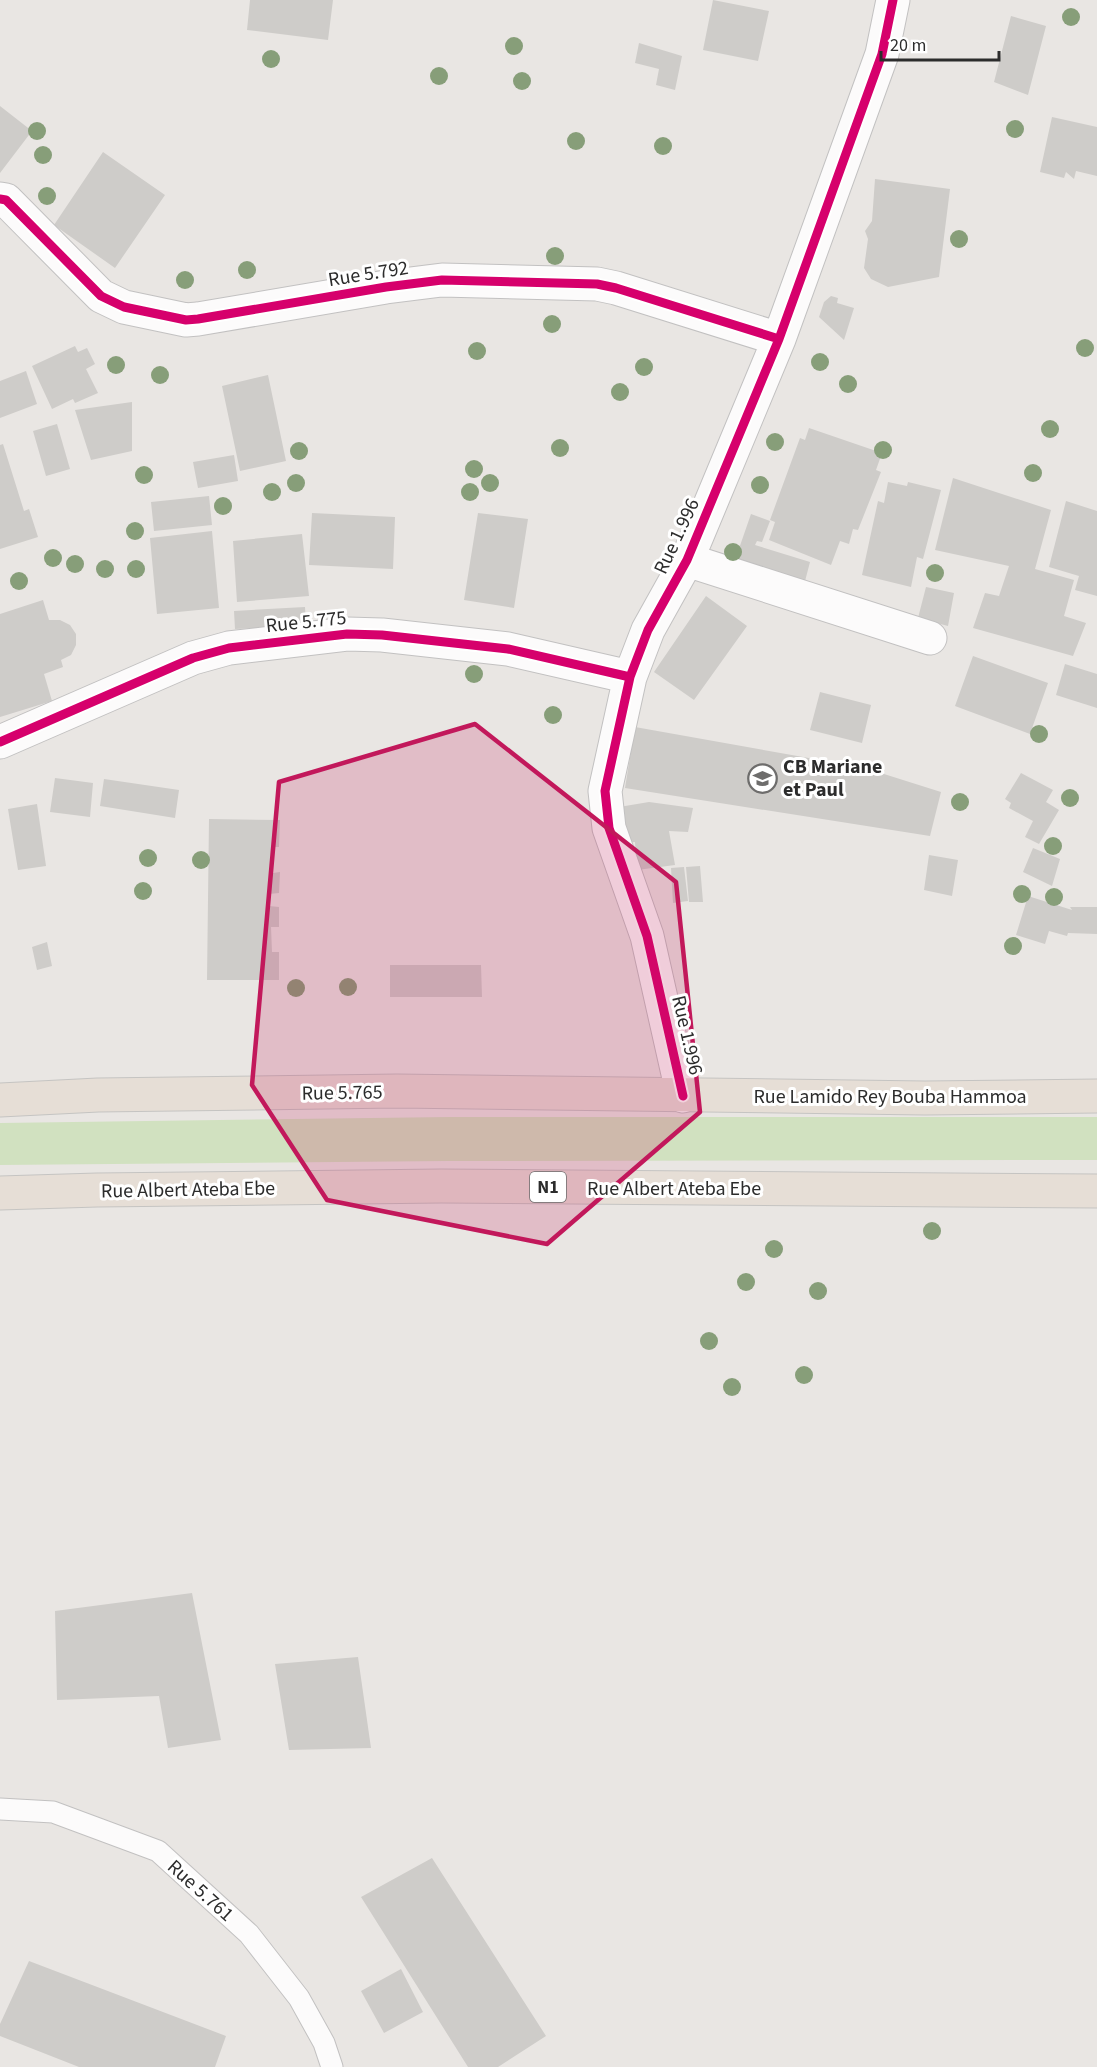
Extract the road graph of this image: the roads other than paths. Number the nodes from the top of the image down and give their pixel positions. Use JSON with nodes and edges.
{"nodes":[{"id":1,"x":893,"y":0,"type":"edge"},
{"id":2,"x":0,"y":199,"type":"edge"},
{"id":3,"x":779,"y":339,"type":"junction"},
{"id":4,"x":687,"y":560,"type":"junction"},
{"id":5,"x":930,"y":638,"type":"dead end"},
{"id":6,"x":630,"y":677,"type":"junction"},
{"id":7,"x":0,"y":742,"type":"edge"},
{"id":8,"x":683,"y":1096,"type":"junction"},
{"id":9,"x":1097,"y":1096,"type":"edge"},
{"id":10,"x":0,"y":1100,"type":"edge"},
{"id":11,"x":1097,"y":1191,"type":"edge"},
{"id":12,"x":0,"y":1193,"type":"edge"},
{"id":13,"x":0,"y":1809,"type":"edge"},
{"id":14,"x":332,"y":2067,"type":"edge"}],
"edges":[{"from":1,"to":3,"type":"street","name":"Rue 1.996"},
{"from":2,"to":3,"type":"street","name":"Rue 5.792"},
{"from":3,"to":4,"type":"street","name":"Rue 1.996"},
{"from":4,"to":5,"type":"street"},
{"from":4,"to":6,"type":"street","name":"Rue 1.996"},
{"from":6,"to":7,"type":"street","name":"Rue 5.775"},
{"from":6,"to":8,"type":"street","name":"Rue 1.996"},
{"from":8,"to":9,"type":"highway","name":"Rue Lamido Rey Bouba Hammoa"},
{"from":8,"to":10,"type":"highway","name":"Rue 5.765"},
{"from":11,"to":12,"type":"highway","name":"Rue Albert Ateba Ebe","number":"N1"},
{"from":13,"to":14,"type":"lane","name":"Rue 5.761"}]}
